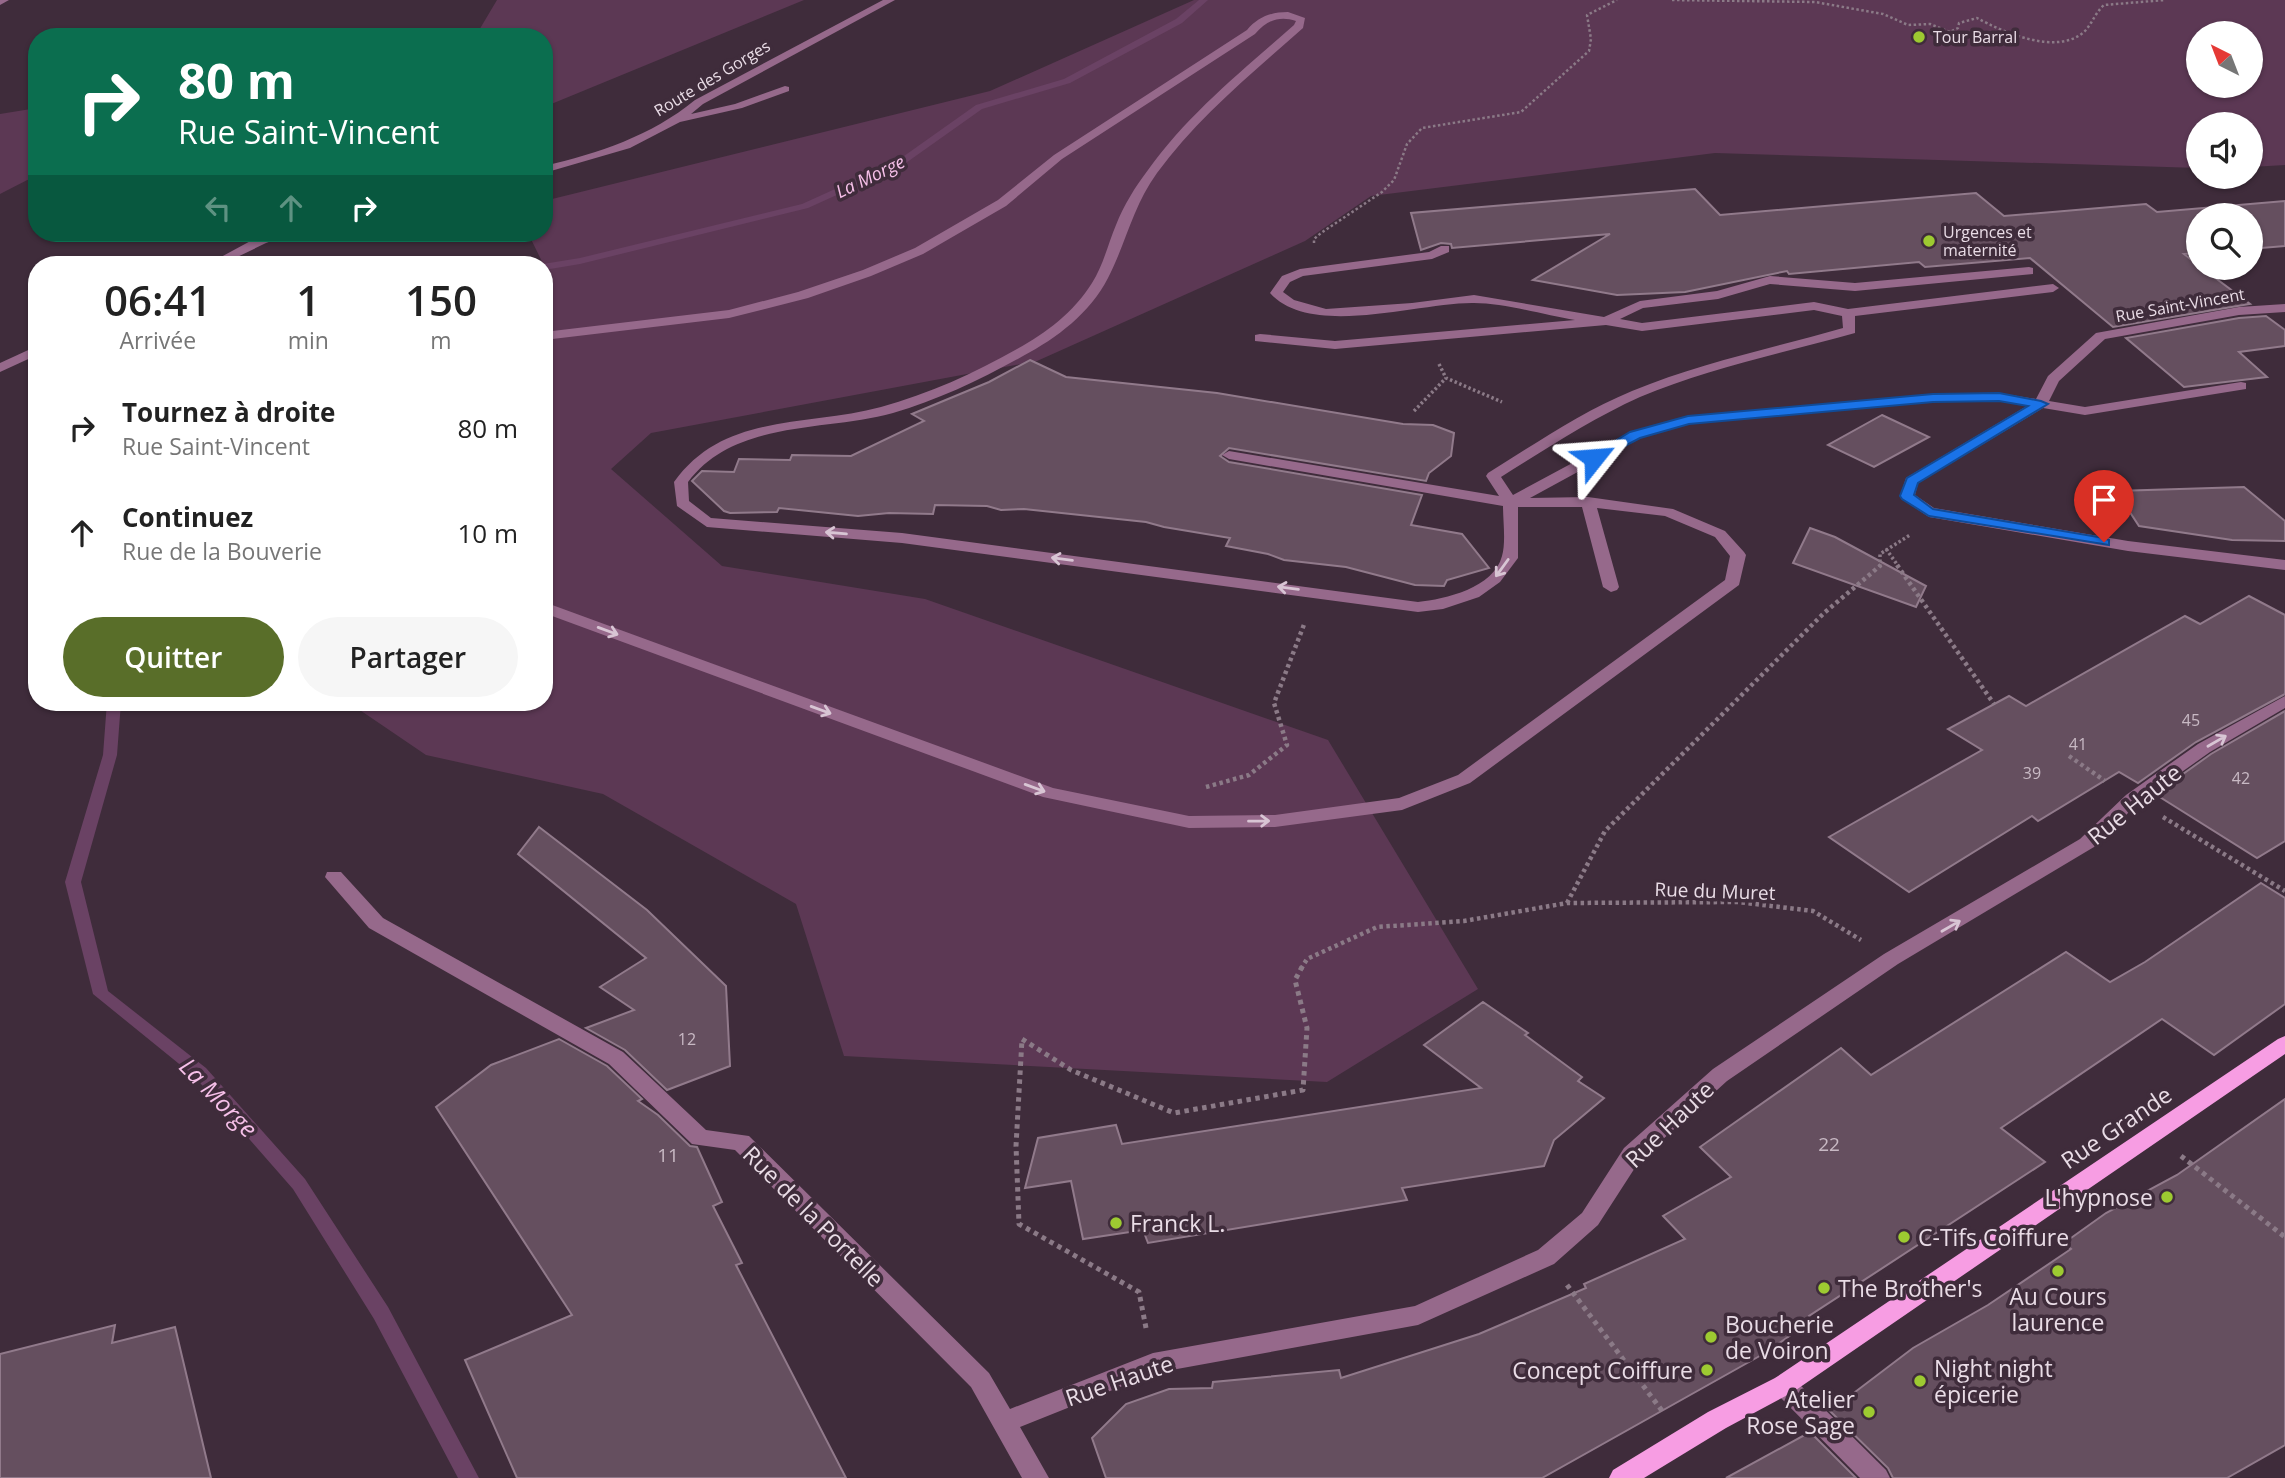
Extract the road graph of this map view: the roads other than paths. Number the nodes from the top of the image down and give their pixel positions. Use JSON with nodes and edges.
{"nodes":[{"id":1,"x":890,"y":0,"type":"edge"},
{"id":2,"x":785,"y":89,"type":"dead end"},
{"id":3,"x":676,"y":120,"type":"junction"},
{"id":4,"x":553,"y":168,"type":"edge"},
{"id":5,"x":258,"y":242,"type":"edge"},
{"id":6,"x":1445,"y":248,"type":"dead end"},
{"id":7,"x":230,"y":256,"type":"edge"},
{"id":8,"x":2029,"y":271,"type":"dead end"},
{"id":9,"x":2053,"y":288,"type":"dead end"},
{"id":10,"x":2285,"y":308,"type":"edge"},
{"id":11,"x":1848,"y":313,"type":"junction"},
{"id":12,"x":1606,"y":321,"type":"junction"},
{"id":13,"x":553,"y":335,"type":"edge"},
{"id":14,"x":1259,"y":338,"type":"dead end"},
{"id":15,"x":28,"y":354,"type":"edge"},
{"id":16,"x":0,"y":368,"type":"edge"},
{"id":17,"x":2241,"y":386,"type":"dead end"},
{"id":18,"x":2041,"y":404,"type":"junction"},
{"id":19,"x":1229,"y":455,"type":"dead end"},
{"id":20,"x":1588,"y":502,"type":"junction"},
{"id":21,"x":1511,"y":503,"type":"junction"},
{"id":22,"x":2285,"y":565,"type":"edge"},
{"id":23,"x":1611,"y":587,"type":"dead end"},
{"id":24,"x":553,"y":610,"type":"edge"},
{"id":25,"x":2285,"y":701,"type":"edge"},
{"id":26,"x":334,"y":877,"type":"dead end"},
{"id":27,"x":2285,"y":1044,"type":"edge"},
{"id":28,"x":1784,"y":1385,"type":"junction"},
{"id":29,"x":1006,"y":1422,"type":"junction"},
{"id":30,"x":1036,"y":1478,"type":"edge"},
{"id":31,"x":1622,"y":1478,"type":"edge"},
{"id":32,"x":1877,"y":1478,"type":"edge"}],
"edges":[{"from":1,"to":3,"type":"street","name":"Route des Gorges"},
{"from":2,"to":3,"type":"street"},
{"from":3,"to":4,"type":"street","name":"Route des Gorges"},
{"from":5,"to":7,"type":"street"},
{"from":6,"to":12,"type":"street"},
{"from":8,"to":12,"type":"street"},
{"from":9,"to":11,"type":"street"},
{"from":10,"to":18,"type":"street","name":"Rue Saint-Vincent"},
{"from":11,"to":12,"type":"street"},
{"from":11,"to":21,"type":"street"},
{"from":12,"to":14,"type":"street"},
{"from":21,"to":13,"type":"street","one_way":true},
{"from":15,"to":16,"type":"street"},
{"from":17,"to":18,"type":"street"},
{"from":18,"to":21,"type":"street"},
{"from":18,"to":22,"type":"street"},
{"from":19,"to":21,"type":"street"},
{"from":20,"to":21,"type":"street"},
{"from":20,"to":23,"type":"street"},
{"from":24,"to":20,"type":"street","one_way":true},
{"from":29,"to":25,"type":"street","name":"Rue Haute","one_way":true},
{"from":26,"to":29,"type":"street","name":"Rue de la Portelle"},
{"from":27,"to":28,"type":"main road","name":"Rue Grande"},
{"from":28,"to":31,"type":"main road","name":"Rue Grande"},
{"from":28,"to":32,"type":"street"},
{"from":29,"to":30,"type":"street","name":"Rue de la Portelle"}]}
